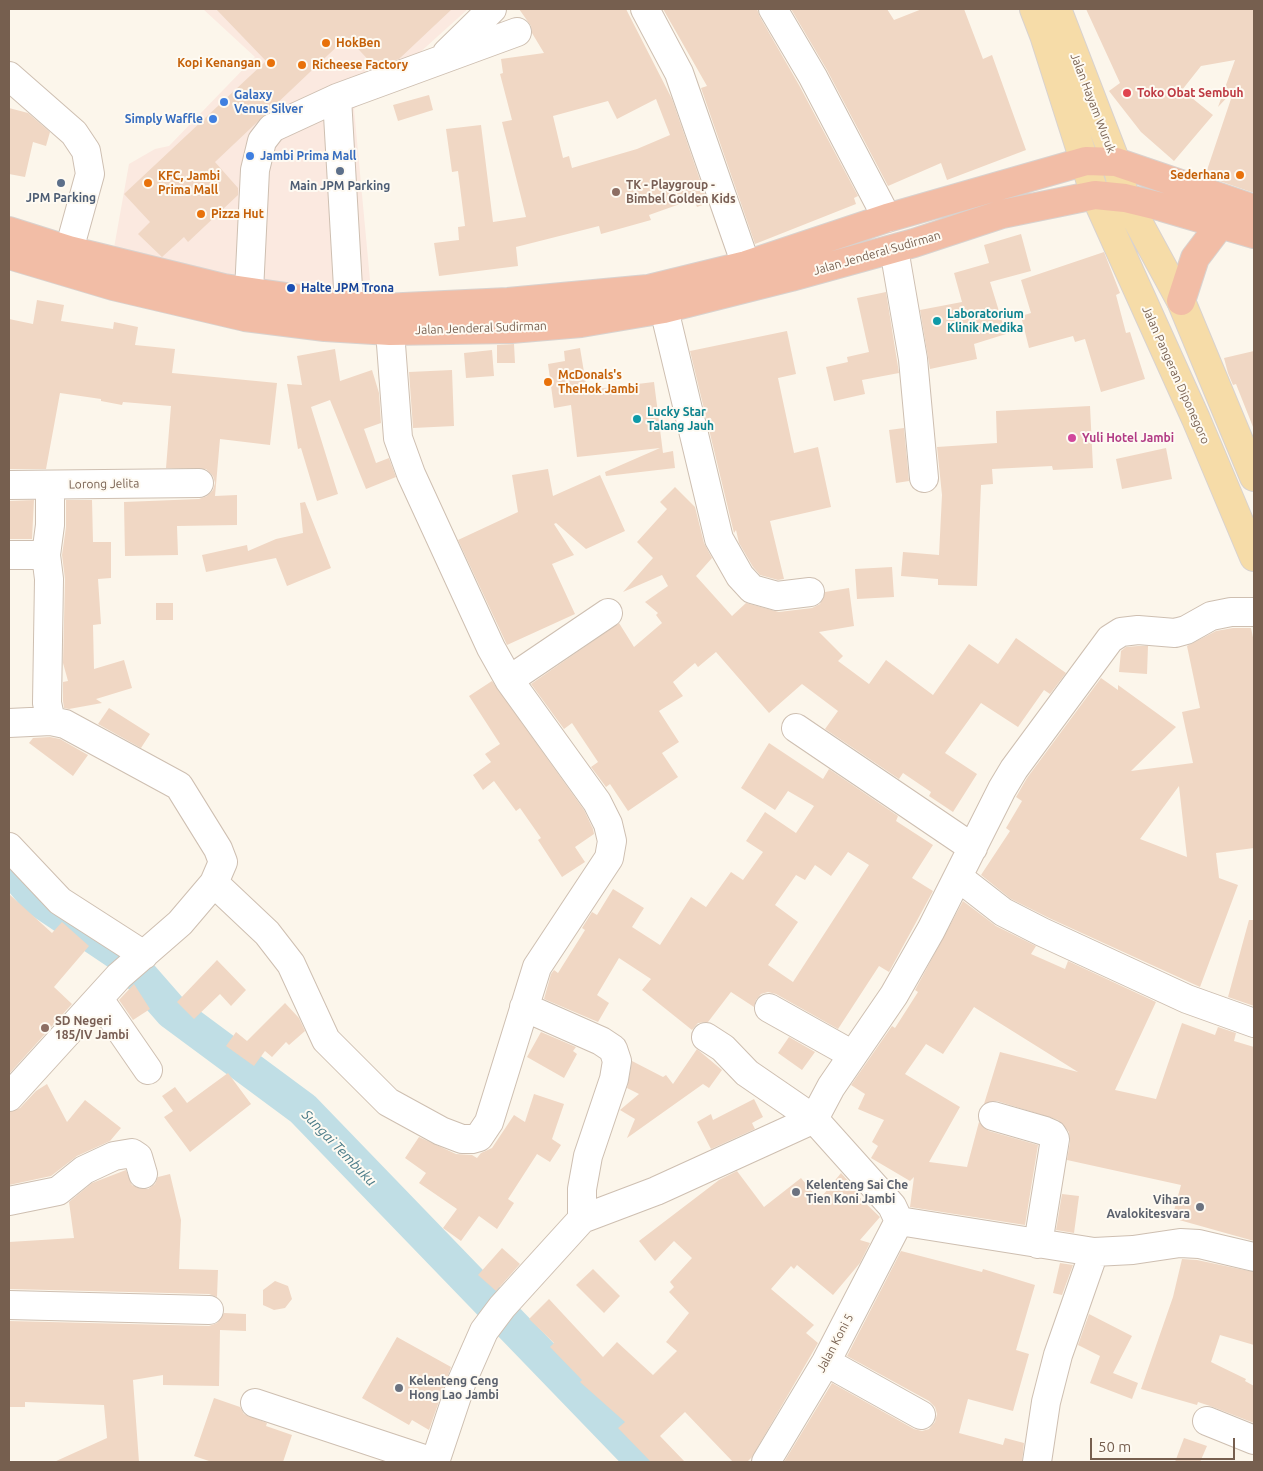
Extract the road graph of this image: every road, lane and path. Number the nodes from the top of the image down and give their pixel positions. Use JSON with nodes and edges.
{"nodes":[{"id":1,"x":492,"y":9,"type":"edge"},
{"id":2,"x":645,"y":9,"type":"edge"},
{"id":3,"x":774,"y":9,"type":"edge"},
{"id":4,"x":1034,"y":9,"type":"edge"},
{"id":5,"x":1057,"y":9,"type":"edge"},
{"id":6,"x":517,"y":32,"type":"dead end"},
{"id":7,"x":440,"y":60,"type":"junction"},
{"id":8,"x":9,"y":76,"type":"edge"},
{"id":9,"x":337,"y":98,"type":"junction"},
{"id":10,"x":1086,"y":161,"type":"junction"},
{"id":11,"x":1116,"y":162,"type":"junction"},
{"id":12,"x":1096,"y":196,"type":"junction"},
{"id":13,"x":1125,"y":198,"type":"junction"},
{"id":14,"x":1254,"y":209,"type":"edge"},
{"id":15,"x":887,"y":218,"type":"junction"},
{"id":16,"x":1220,"y":225,"type":"junction"},
{"id":17,"x":9,"y":231,"type":"edge"},
{"id":18,"x":1254,"y":234,"type":"edge"},
{"id":19,"x":894,"y":249,"type":"junction"},
{"id":20,"x":69,"y":250,"type":"junction"},
{"id":21,"x":9,"y":255,"type":"edge"},
{"id":22,"x":746,"y":265,"type":"junction"},
{"id":23,"x":236,"y":289,"type":"junction"},
{"id":24,"x":1182,"y":301,"type":"junction"},
{"id":25,"x":508,"y":302,"type":"junction"},
{"id":26,"x":349,"y":305,"type":"junction"},
{"id":27,"x":664,"y":308,"type":"junction"},
{"id":28,"x":511,"y":329,"type":"junction"},
{"id":29,"x":390,"y":331,"type":"junction"},
{"id":30,"x":1254,"y":477,"type":"edge"},
{"id":31,"x":924,"y":478,"type":"dead end"},
{"id":32,"x":199,"y":483,"type":"dead end"},
{"id":33,"x":50,"y":485,"type":"junction"},
{"id":34,"x":9,"y":486,"type":"edge"},
{"id":35,"x":9,"y":555,"type":"edge"},
{"id":36,"x":46,"y":555,"type":"junction"},
{"id":37,"x":1254,"y":557,"type":"edge"},
{"id":38,"x":810,"y":592,"type":"dead end"},
{"id":39,"x":1254,"y":612,"type":"edge"},
{"id":40,"x":608,"y":613,"type":"dead end"},
{"id":41,"x":509,"y":680,"type":"junction"},
{"id":42,"x":51,"y":721,"type":"junction"},
{"id":43,"x":9,"y":723,"type":"edge"},
{"id":44,"x":796,"y":728,"type":"dead end"},
{"id":45,"x":9,"y":847,"type":"edge"},
{"id":46,"x":973,"y":848,"type":"junction"},
{"id":47,"x":958,"y":877,"type":"junction"},
{"id":48,"x":214,"y":883,"type":"junction"},
{"id":49,"x":133,"y":965,"type":"junction"},
{"id":50,"x":99,"y":999,"type":"junction"},
{"id":51,"x":524,"y":1006,"type":"junction"},
{"id":52,"x":769,"y":1008,"type":"dead end"},
{"id":53,"x":1254,"y":1024,"type":"edge"},
{"id":54,"x":706,"y":1037,"type":"dead end"},
{"id":55,"x":852,"y":1055,"type":"junction"},
{"id":56,"x":148,"y":1070,"type":"dead end"},
{"id":57,"x":9,"y":1097,"type":"edge"},
{"id":58,"x":993,"y":1116,"type":"dead end"},
{"id":59,"x":814,"y":1119,"type":"junction"},
{"id":60,"x":143,"y":1174,"type":"dead end"},
{"id":61,"x":9,"y":1200,"type":"edge"},
{"id":62,"x":582,"y":1220,"type":"junction"},
{"id":63,"x":898,"y":1221,"type":"junction"},
{"id":64,"x":1038,"y":1244,"type":"junction"},
{"id":65,"x":1094,"y":1252,"type":"junction"},
{"id":66,"x":1254,"y":1257,"type":"edge"},
{"id":67,"x":9,"y":1306,"type":"edge"},
{"id":68,"x":209,"y":1310,"type":"dead end"},
{"id":69,"x":826,"y":1362,"type":"junction"},
{"id":70,"x":255,"y":1403,"type":"dead end"},
{"id":71,"x":921,"y":1415,"type":"dead end"},
{"id":72,"x":1207,"y":1421,"type":"dead end"},
{"id":73,"x":1254,"y":1440,"type":"edge"},
{"id":74,"x":434,"y":1462,"type":"edge"},
{"id":75,"x":766,"y":1462,"type":"edge"},
{"id":76,"x":1037,"y":1462,"type":"edge"}],
"edges":[{"from":1,"to":7,"type":"street"},
{"from":2,"to":22,"type":"street"},
{"from":3,"to":15,"type":"street"},
{"from":4,"to":10,"type":"main road","name":"Jalan Hayam Wuruk"},
{"from":5,"to":11,"type":"main road","name":"Jalan Hayam Wuruk"},
{"from":6,"to":7,"type":"street"},
{"from":7,"to":9,"type":"street"},
{"from":8,"to":20,"type":"street"},
{"from":9,"to":23,"type":"street"},
{"from":9,"to":26,"type":"street"},
{"from":10,"to":11,"type":"highway","name":"Jalan Jenderal Sudirman"},
{"from":10,"to":12,"type":"main road","name":"Jalan Hayam Wuruk"},
{"from":10,"to":15,"type":"highway","name":"Jalan Jenderal Sudirman"},
{"from":11,"to":13,"type":"main road","name":"Jalan Hayam Wuruk"},
{"from":11,"to":14,"type":"highway","name":"Jalan Jenderal Sudirman"},
{"from":12,"to":13,"type":"highway","name":"Jalan Jenderal Sudirman"},
{"from":12,"to":19,"type":"highway","name":"Jalan Jenderal Sudirman"},
{"from":12,"to":37,"type":"main road","name":"Jalan Pangeran Diponegoro"},
{"from":13,"to":16,"type":"highway","name":"Jalan Jenderal Sudirman"},
{"from":13,"to":24,"type":"main road"},
{"from":15,"to":22,"type":"highway","name":"Jalan Jenderal Sudirman"},
{"from":16,"to":18,"type":"highway","name":"Jalan Jenderal Sudirman"},
{"from":16,"to":24,"type":"highway"},
{"from":17,"to":20,"type":"highway","name":"Jalan Jenderal Sudirman"},
{"from":19,"to":27,"type":"highway","name":"Jalan Jenderal Sudirman"},
{"from":19,"to":31,"type":"street"},
{"from":20,"to":23,"type":"highway","name":"Jalan Jenderal Sudirman"},
{"from":21,"to":23,"type":"highway","name":"Jalan Jenderal Sudirman"},
{"from":22,"to":25,"type":"highway","name":"Jalan Jenderal Sudirman"},
{"from":23,"to":26,"type":"highway","name":"Jalan Jenderal Sudirman"},
{"from":23,"to":29,"type":"highway","name":"Jalan Jenderal Sudirman"},
{"from":24,"to":30,"type":"main road"},
{"from":25,"to":26,"type":"highway","name":"Jalan Jenderal Sudirman"},
{"from":25,"to":28,"type":"highway"},
{"from":27,"to":28,"type":"highway","name":"Jalan Jenderal Sudirman"},
{"from":27,"to":38,"type":"street"},
{"from":28,"to":29,"type":"highway","name":"Jalan Jenderal Sudirman"},
{"from":29,"to":41,"type":"street"},
{"from":32,"to":33,"type":"street","name":"Lorong Jelita"},
{"from":33,"to":34,"type":"street","name":"Lorong Jelita"},
{"from":33,"to":36,"type":"street"},
{"from":35,"to":36,"type":"street"},
{"from":36,"to":42,"type":"street"},
{"from":39,"to":46,"type":"street"},
{"from":40,"to":41,"type":"street"},
{"from":41,"to":51,"type":"street"},
{"from":42,"to":43,"type":"street"},
{"from":42,"to":48,"type":"street"},
{"from":44,"to":46,"type":"street"},
{"from":45,"to":49,"type":"street"},
{"from":46,"to":47,"type":"street"},
{"from":47,"to":53,"type":"street"},
{"from":47,"to":55,"type":"street"},
{"from":48,"to":49,"type":"street"},
{"from":48,"to":51,"type":"street"},
{"from":49,"to":50,"type":"street"},
{"from":50,"to":56,"type":"street"},
{"from":50,"to":57,"type":"street"},
{"from":51,"to":62,"type":"street"},
{"from":52,"to":55,"type":"street"},
{"from":54,"to":59,"type":"street"},
{"from":55,"to":59,"type":"street"},
{"from":58,"to":64,"type":"street"},
{"from":59,"to":62,"type":"street"},
{"from":59,"to":63,"type":"street"},
{"from":60,"to":61,"type":"street"},
{"from":62,"to":74,"type":"street"},
{"from":63,"to":64,"type":"street"},
{"from":63,"to":69,"type":"street","name":"Jalan Koni 5"},
{"from":64,"to":65,"type":"street"},
{"from":65,"to":66,"type":"street"},
{"from":65,"to":76,"type":"street"},
{"from":67,"to":68,"type":"street"},
{"from":69,"to":71,"type":"street"},
{"from":69,"to":75,"type":"street","name":"Jalan Koni 5"},
{"from":70,"to":74,"type":"street"},
{"from":72,"to":73,"type":"street"}]}
